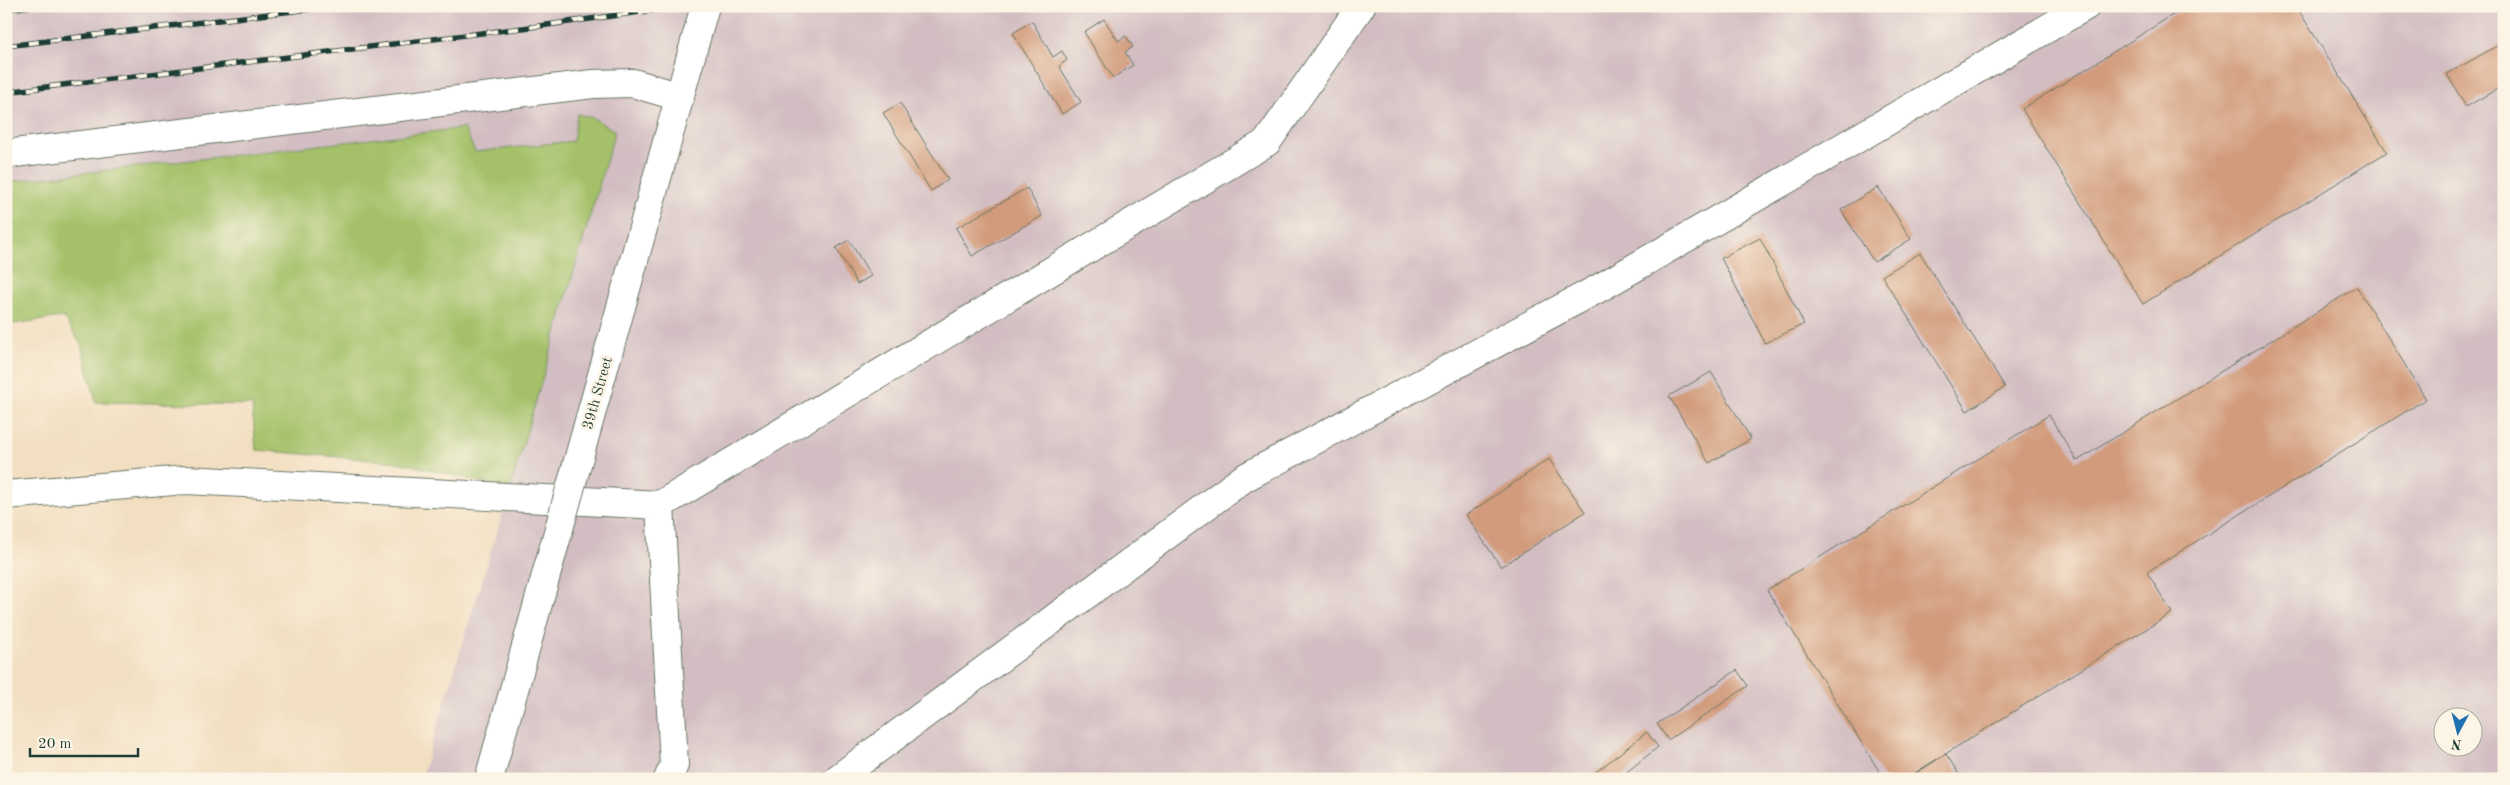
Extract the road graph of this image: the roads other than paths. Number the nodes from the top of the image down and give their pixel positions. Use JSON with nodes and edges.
{"nodes":[{"id":1,"x":705,"y":6,"type":"edge"},
{"id":2,"x":1361,"y":6,"type":"edge"},
{"id":3,"x":2086,"y":6,"type":"edge"},
{"id":4,"x":680,"y":97,"type":"junction"},
{"id":5,"x":6,"y":154,"type":"edge"},
{"id":6,"x":6,"y":495,"type":"edge"},
{"id":7,"x":660,"y":505,"type":"junction"},
{"id":8,"x":677,"y":774,"type":"edge"},
{"id":9,"x":489,"y":779,"type":"edge"},
{"id":10,"x":837,"y":779,"type":"edge"}],
"edges":[{"from":1,"to":4,"type":"main road","name":"39th Street"},
{"from":2,"to":7,"type":"main road"},
{"from":3,"to":10,"type":"main road"},
{"from":4,"to":5,"type":"main road"},
{"from":4,"to":9,"type":"main road","name":"39th Street","bridge":true},
{"from":6,"to":7,"type":"main road"},
{"from":7,"to":8,"type":"main road"}]}
